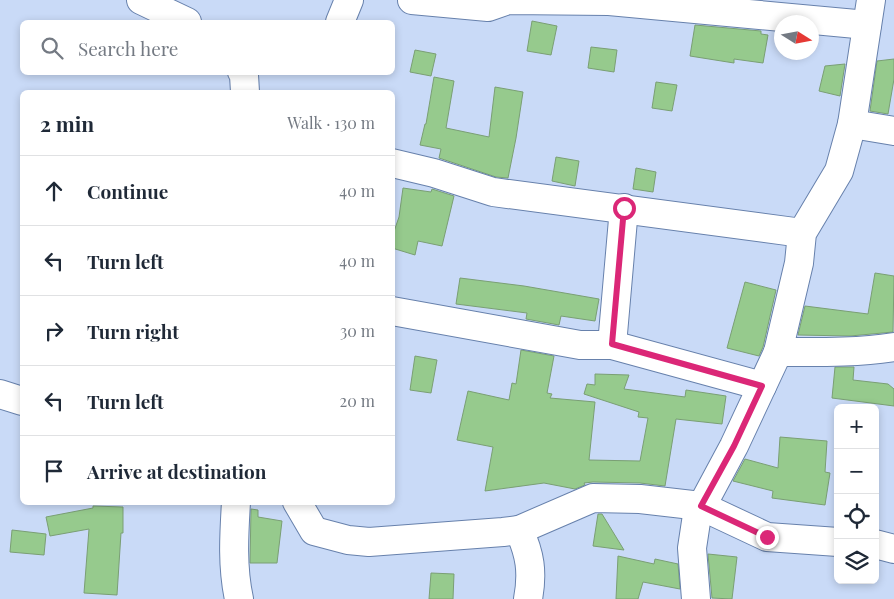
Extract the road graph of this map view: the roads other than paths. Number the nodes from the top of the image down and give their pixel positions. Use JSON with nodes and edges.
{"nodes":[{"id":1,"x":141,"y":0,"type":"edge"},
{"id":2,"x":349,"y":0,"type":"edge"},
{"id":3,"x":412,"y":0,"type":"edge"},
{"id":4,"x":578,"y":0,"type":"edge"},
{"id":5,"x":870,"y":6,"type":"edge"},
{"id":6,"x":183,"y":20,"type":"edge"},
{"id":7,"x":341,"y":20,"type":"edge"},
{"id":8,"x":244,"y":75,"type":"edge"},
{"id":9,"x":245,"y":90,"type":"edge"},
{"id":10,"x":852,"y":124,"type":"junction"},
{"id":11,"x":894,"y":132,"type":"edge"},
{"id":12,"x":395,"y":164,"type":"edge"},
{"id":13,"x":624,"y":208,"type":"junction"},
{"id":14,"x":802,"y":233,"type":"junction"},
{"id":15,"x":395,"y":313,"type":"edge"},
{"id":16,"x":612,"y":344,"type":"junction"},
{"id":17,"x":894,"y":347,"type":"edge"},
{"id":18,"x":778,"y":352,"type":"junction"},
{"id":19,"x":762,"y":386,"type":"junction"},
{"id":20,"x":0,"y":394,"type":"edge"},
{"id":21,"x":20,"y":400,"type":"edge"},
{"id":22,"x":236,"y":505,"type":"edge"},
{"id":23,"x":299,"y":505,"type":"edge"},
{"id":24,"x":701,"y":506,"type":"junction"},
{"id":25,"x":519,"y":530,"type":"junction"},
{"id":26,"x":834,"y":542,"type":"edge"},
{"id":27,"x":879,"y":545,"type":"edge"},
{"id":28,"x":894,"y":548,"type":"edge"},
{"id":29,"x":239,"y":599,"type":"edge"},
{"id":30,"x":528,"y":599,"type":"edge"},
{"id":31,"x":696,"y":599,"type":"edge"}],
"edges":[{"from":1,"to":6,"type":"street"},
{"from":2,"to":7,"type":"street"},
{"from":3,"to":4,"type":"street"},
{"from":4,"to":5,"type":"street"},
{"from":5,"to":10,"type":"street"},
{"from":8,"to":9,"type":"street"},
{"from":10,"to":11,"type":"street"},
{"from":10,"to":14,"type":"street"},
{"from":12,"to":13,"type":"street"},
{"from":13,"to":14,"type":"street"},
{"from":13,"to":16,"type":"street"},
{"from":14,"to":18,"type":"street"},
{"from":15,"to":16,"type":"street"},
{"from":16,"to":19,"type":"street"},
{"from":17,"to":18,"type":"street"},
{"from":18,"to":19,"type":"street"},
{"from":19,"to":24,"type":"street"},
{"from":20,"to":21,"type":"street"},
{"from":22,"to":29,"type":"street"},
{"from":23,"to":25,"type":"street"},
{"from":24,"to":25,"type":"street"},
{"from":24,"to":26,"type":"street"},
{"from":24,"to":31,"type":"street"},
{"from":25,"to":30,"type":"street"},
{"from":27,"to":28,"type":"street"}]}
